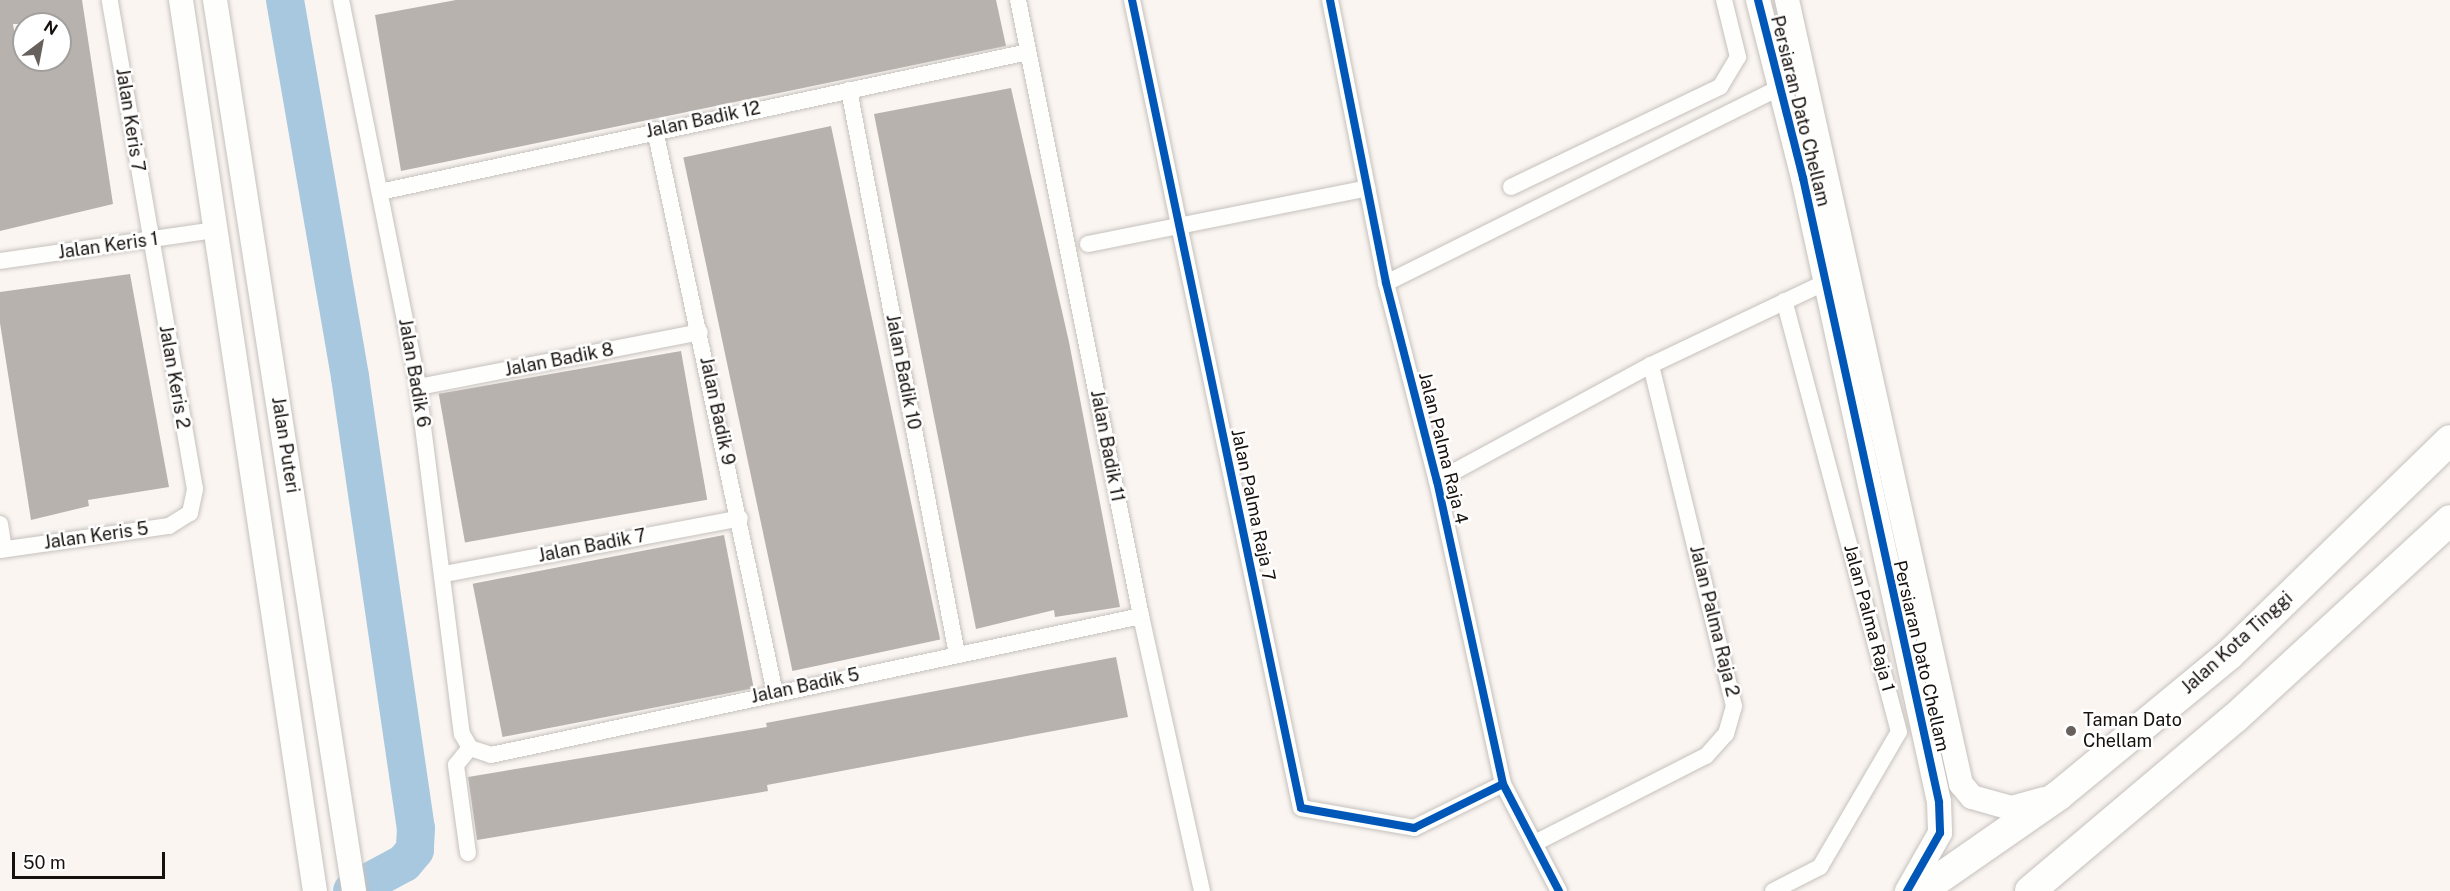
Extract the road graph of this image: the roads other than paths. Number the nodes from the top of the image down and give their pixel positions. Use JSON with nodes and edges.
{"nodes":[{"id":1,"x":110,"y":0,"type":"edge"},
{"id":2,"x":181,"y":0,"type":"edge"},
{"id":3,"x":214,"y":0,"type":"edge"},
{"id":4,"x":341,"y":0,"type":"edge"},
{"id":5,"x":1018,"y":0,"type":"edge"},
{"id":6,"x":1132,"y":0,"type":"edge"},
{"id":7,"x":1330,"y":0,"type":"edge"},
{"id":8,"x":1724,"y":0,"type":"edge"},
{"id":9,"x":1758,"y":0,"type":"edge"},
{"id":10,"x":1787,"y":0,"type":"edge"},
{"id":11,"x":1028,"y":52,"type":"junction"},
{"id":12,"x":1777,"y":88,"type":"junction"},
{"id":13,"x":849,"y":90,"type":"junction"},
{"id":14,"x":655,"y":130,"type":"junction"},
{"id":15,"x":1367,"y":188,"type":"junction"},
{"id":16,"x":1511,"y":188,"type":"dead end"},
{"id":17,"x":380,"y":192,"type":"junction"},
{"id":18,"x":1177,"y":226,"type":"junction"},
{"id":19,"x":215,"y":230,"type":"junction"},
{"id":20,"x":149,"y":241,"type":"junction"},
{"id":21,"x":1088,"y":244,"type":"dead end"},
{"id":22,"x":0,"y":261,"type":"edge"},
{"id":23,"x":1849,"y":273,"type":"junction"},
{"id":24,"x":1824,"y":282,"type":"junction"},
{"id":25,"x":1386,"y":283,"type":"junction"},
{"id":26,"x":1784,"y":301,"type":"junction"},
{"id":27,"x":700,"y":332,"type":"junction"},
{"id":28,"x":1651,"y":364,"type":"junction"},
{"id":29,"x":418,"y":387,"type":"junction"},
{"id":30,"x":2450,"y":440,"type":"edge"},
{"id":31,"x":287,"y":456,"type":"junction"},
{"id":32,"x":253,"y":460,"type":"junction"},
{"id":33,"x":1437,"y":481,"type":"junction"},
{"id":34,"x":190,"y":513,"type":"joint"},
{"id":35,"x":740,"y":518,"type":"junction"},
{"id":36,"x":2450,"y":520,"type":"edge"},
{"id":37,"x":0,"y":524,"type":"edge"},
{"id":38,"x":2,"y":549,"type":"edge"},
{"id":39,"x":445,"y":574,"type":"junction"},
{"id":40,"x":1141,"y":616,"type":"junction"},
{"id":41,"x":957,"y":654,"type":"junction"},
{"id":42,"x":775,"y":693,"type":"junction"},
{"id":43,"x":470,"y":748,"type":"junction"},
{"id":44,"x":1503,"y":784,"type":"junction"},
{"id":45,"x":2059,"y":795,"type":"junction"},
{"id":46,"x":1537,"y":842,"type":"junction"},
{"id":47,"x":468,"y":853,"type":"dead end"},
{"id":48,"x":315,"y":891,"type":"edge"},
{"id":49,"x":354,"y":891,"type":"edge"},
{"id":50,"x":1202,"y":891,"type":"edge"},
{"id":51,"x":1559,"y":891,"type":"edge"},
{"id":52,"x":1773,"y":891,"type":"edge"},
{"id":53,"x":1907,"y":891,"type":"edge"},
{"id":54,"x":1921,"y":891,"type":"edge"},
{"id":55,"x":2030,"y":891,"type":"edge"}],
"edges":[{"from":1,"to":20,"type":"street","name":"Jalan Keris 7"},
{"from":2,"to":19,"type":"main road","name":"Jalan Puteri"},
{"from":3,"to":31,"type":"main road","name":"Jalan Puteri"},
{"from":4,"to":17,"type":"street","name":"Jalan Badik 6"},
{"from":5,"to":11,"type":"street","name":"Jalan Badik 11"},
{"from":6,"to":18,"type":"street","name":"Jalan Palma Raja 7"},
{"from":7,"to":15,"type":"street","name":"Jalan Palma Raja 4"},
{"from":8,"to":16,"type":"street"},
{"from":9,"to":12,"type":"main road","name":"Persiaran Dato Chellam"},
{"from":10,"to":23,"type":"main road","name":"Persiaran Dato Chellam"},
{"from":11,"to":13,"type":"street","name":"Jalan Badik 12"},
{"from":11,"to":40,"type":"street","name":"Jalan Badik 11"},
{"from":12,"to":24,"type":"main road","name":"Persiaran Dato Chellam"},
{"from":12,"to":25,"type":"street"},
{"from":13,"to":14,"type":"street","name":"Jalan Badik 12"},
{"from":13,"to":41,"type":"street","name":"Jalan Badik 10"},
{"from":14,"to":17,"type":"street","name":"Jalan Badik 12"},
{"from":14,"to":27,"type":"street","name":"Jalan Badik 9"},
{"from":15,"to":18,"type":"street"},
{"from":15,"to":25,"type":"street","name":"Jalan Palma Raja 4"},
{"from":17,"to":29,"type":"street","name":"Jalan Badik 6"},
{"from":18,"to":21,"type":"street"},
{"from":18,"to":44,"type":"street","name":"Jalan Palma Raja 7"},
{"from":19,"to":20,"type":"street","name":"Jalan Keris 1"},
{"from":19,"to":32,"type":"main road","name":"Jalan Puteri"},
{"from":20,"to":22,"type":"street","name":"Jalan Keris 1"},
{"from":20,"to":34,"type":"street","name":"Jalan Keris 2"},
{"from":23,"to":24,"type":"street"},
{"from":23,"to":45,"type":"main road","name":"Persiaran Dato Chellam"},
{"from":24,"to":26,"type":"street"},
{"from":24,"to":53,"type":"main road","name":"Persiaran Dato Chellam"},
{"from":25,"to":33,"type":"street","name":"Jalan Palma Raja 4"},
{"from":26,"to":28,"type":"street"},
{"from":26,"to":52,"type":"street","name":"Jalan Palma Raja 1"},
{"from":27,"to":29,"type":"street","name":"Jalan Badik 8"},
{"from":27,"to":35,"type":"street","name":"Jalan Badik 9"},
{"from":28,"to":33,"type":"street"},
{"from":28,"to":46,"type":"street","name":"Jalan Palma Raja 2"},
{"from":29,"to":39,"type":"street","name":"Jalan Badik 6"},
{"from":30,"to":45,"type":"highway","name":"Jalan Kota Tinggi"},
{"from":31,"to":32,"type":"main road"},
{"from":31,"to":49,"type":"main road","name":"Jalan Puteri"},
{"from":32,"to":48,"type":"main road","name":"Jalan Puteri"},
{"from":33,"to":44,"type":"street","name":"Jalan Palma Raja 4"},
{"from":34,"to":38,"type":"street","name":"Jalan Keris 5"},
{"from":35,"to":39,"type":"street","name":"Jalan Badik 7"},
{"from":35,"to":42,"type":"street","name":"Jalan Badik 9"},
{"from":36,"to":55,"type":"highway"},
{"from":37,"to":38,"type":"street"},
{"from":39,"to":43,"type":"street","name":"Jalan Badik 6"},
{"from":40,"to":41,"type":"street","name":"Jalan Badik 5"},
{"from":40,"to":50,"type":"street","name":"Jalan Badik 11"},
{"from":41,"to":42,"type":"street","name":"Jalan Badik 5"},
{"from":42,"to":43,"type":"street","name":"Jalan Badik 5"},
{"from":43,"to":47,"type":"street"},
{"from":44,"to":46,"type":"street","name":"Jalan Palma Raja 4"},
{"from":45,"to":54,"type":"highway","name":"Jalan Kota Tinggi"},
{"from":46,"to":51,"type":"street","name":"Jalan Palma Raja 4"}]}
